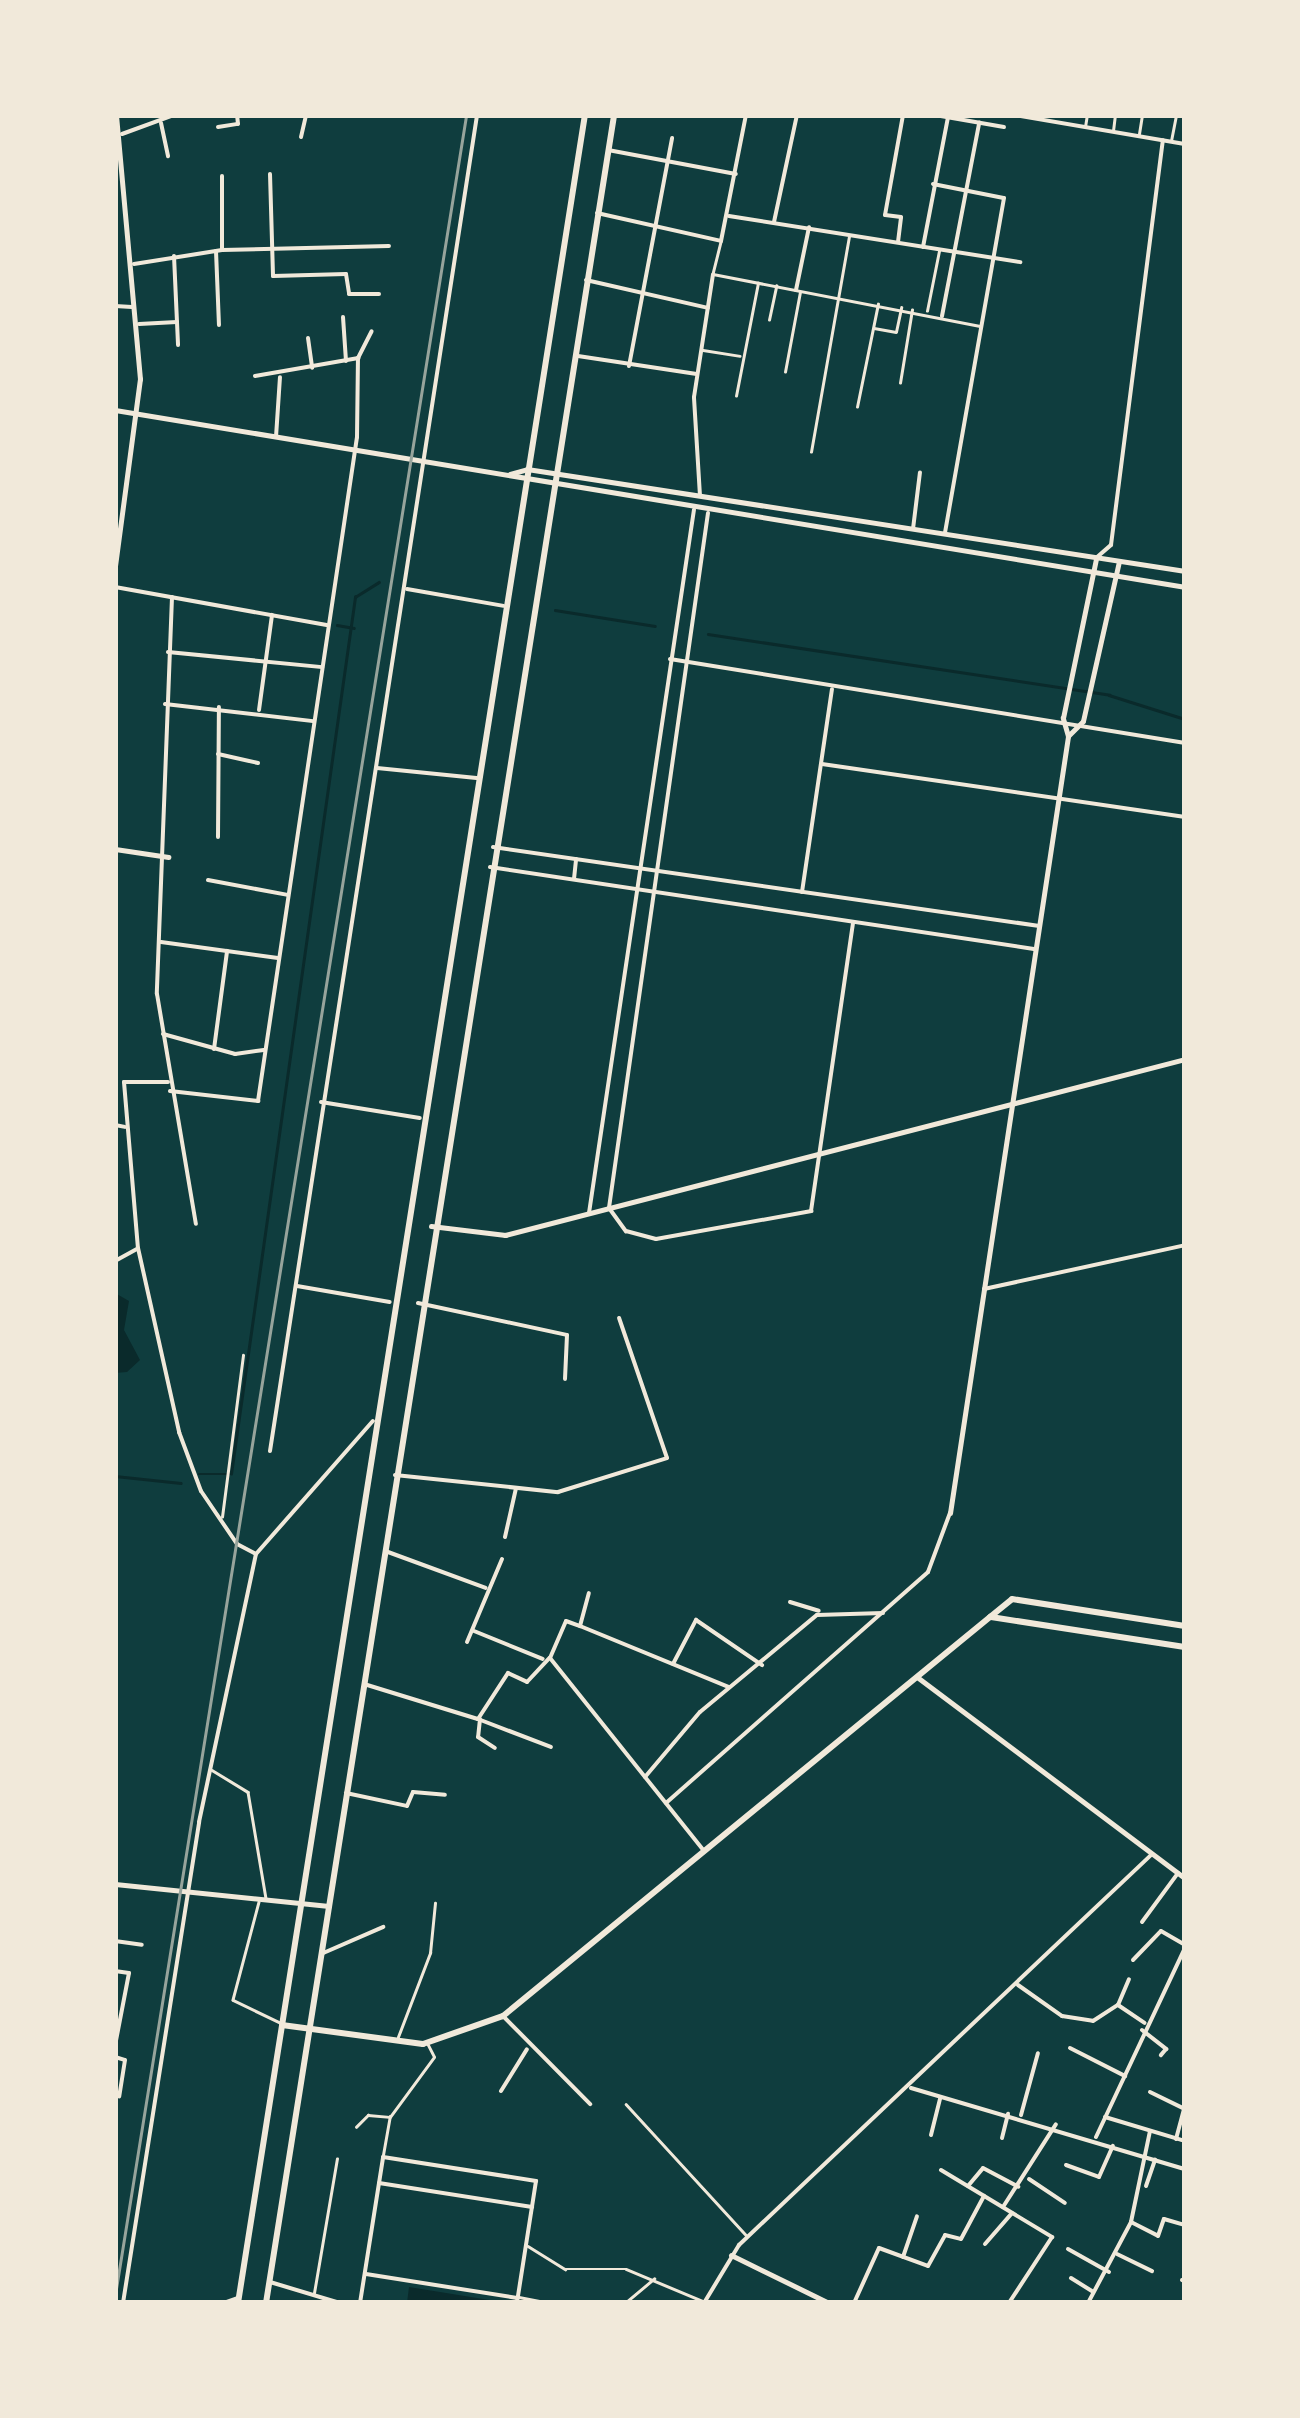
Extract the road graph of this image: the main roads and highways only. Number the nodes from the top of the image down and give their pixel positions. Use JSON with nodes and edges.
{"nodes":[{"id":1,"x":585,"y":115,"type":"edge"},
{"id":2,"x":614,"y":115,"type":"edge"},
{"id":3,"x":1185,"y":1616,"type":"edge"},
{"id":4,"x":990,"y":1617,"type":"junction"},
{"id":5,"x":1174,"y":1624,"type":"junction"},
{"id":6,"x":1185,"y":1626,"type":"edge"},
{"id":7,"x":1185,"y":1647,"type":"edge"},
{"id":8,"x":282,"y":2024,"type":"junction"},
{"id":9,"x":310,"y":2029,"type":"junction"},
{"id":10,"x":238,"y":2301,"type":"edge"},
{"id":11,"x":266,"y":2303,"type":"edge"}],
"edges":[{"from":1,"to":8,"type":"main road"},
{"from":2,"to":9,"type":"main road"},
{"from":3,"to":5,"type":"main road"},
{"from":4,"to":5,"type":"main road"},
{"from":4,"to":7,"type":"main road"},
{"from":4,"to":9,"type":"main road"},
{"from":5,"to":6,"type":"main road"},
{"from":8,"to":9,"type":"main road"},
{"from":8,"to":10,"type":"main road"},
{"from":9,"to":11,"type":"main road"}]}
